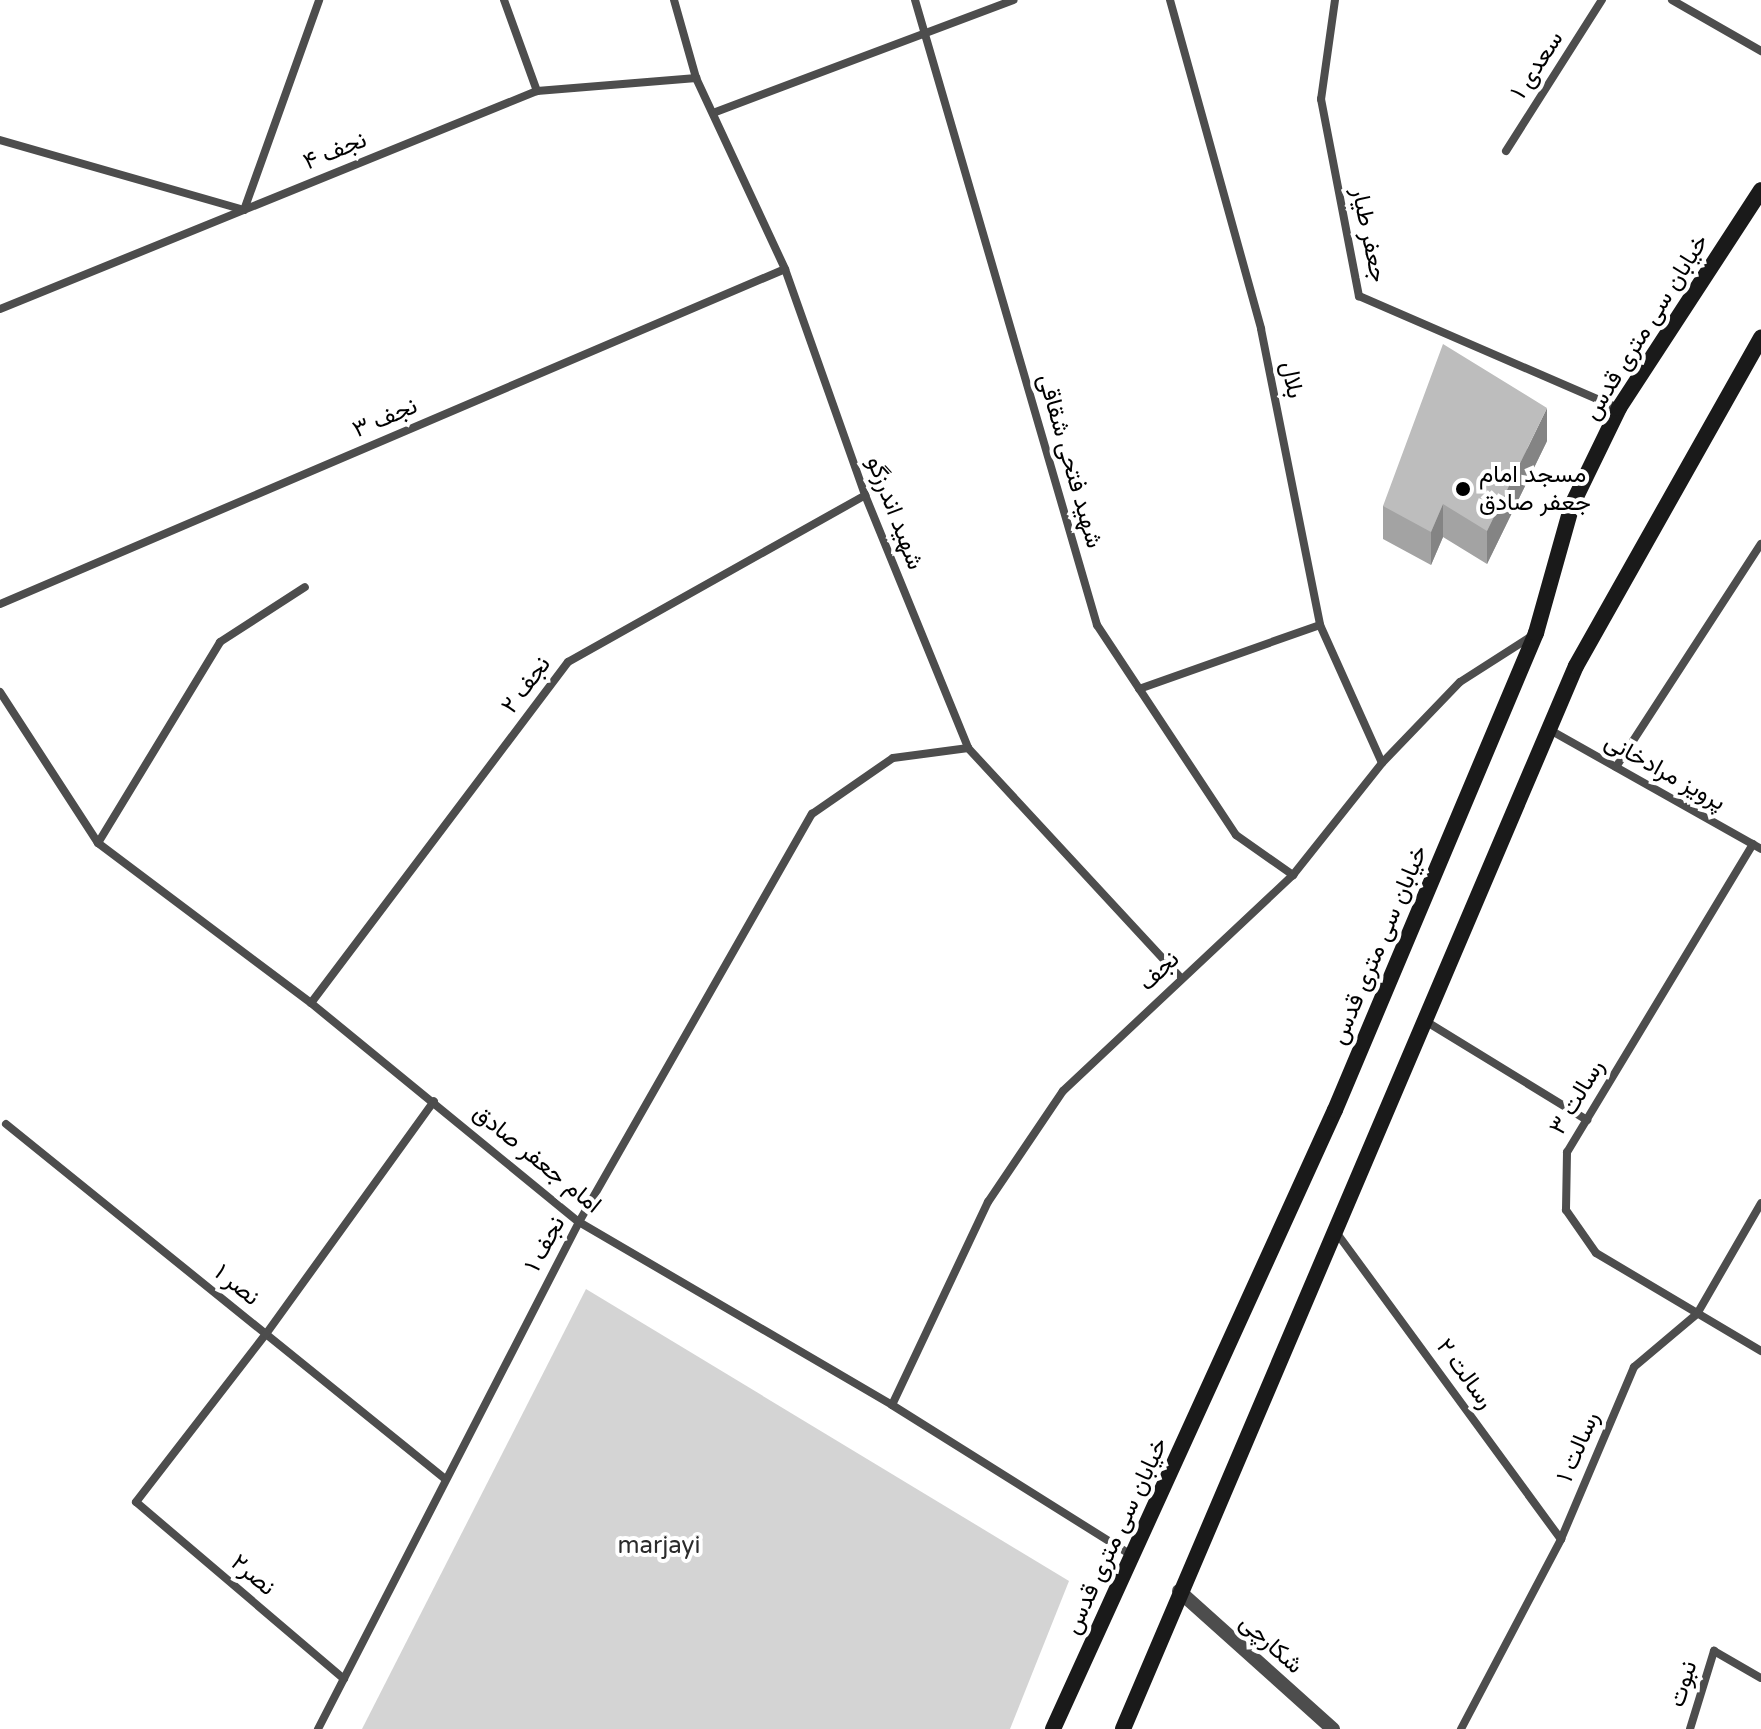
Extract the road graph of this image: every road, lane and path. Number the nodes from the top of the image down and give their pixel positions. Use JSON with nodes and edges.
{"nodes":[{"id":1,"x":319,"y":0,"type":"edge"},
{"id":2,"x":504,"y":0,"type":"edge"},
{"id":3,"x":674,"y":0,"type":"edge"},
{"id":4,"x":915,"y":0,"type":"edge"},
{"id":5,"x":1013,"y":0,"type":"edge"},
{"id":6,"x":1170,"y":0,"type":"edge"},
{"id":7,"x":1335,"y":0,"type":"edge"},
{"id":8,"x":1602,"y":0,"type":"edge"},
{"id":9,"x":1672,"y":0,"type":"edge"},
{"id":10,"x":924,"y":33,"type":"junction"},
{"id":11,"x":1761,"y":51,"type":"edge"},
{"id":12,"x":696,"y":78,"type":"junction"},
{"id":13,"x":537,"y":91,"type":"junction"},
{"id":14,"x":713,"y":113,"type":"junction"},
{"id":15,"x":0,"y":140,"type":"edge"},
{"id":16,"x":1506,"y":151,"type":"dead end"},
{"id":17,"x":1761,"y":190,"type":"edge"},
{"id":18,"x":244,"y":210,"type":"junction"},
{"id":19,"x":785,"y":269,"type":"junction"},
{"id":20,"x":0,"y":309,"type":"edge"},
{"id":21,"x":1761,"y":338,"type":"edge"},
{"id":22,"x":1619,"y":408,"type":"junction"},
{"id":23,"x":865,"y":495,"type":"junction"},
{"id":24,"x":1761,"y":544,"type":"edge"},
{"id":25,"x":305,"y":587,"type":"dead end"},
{"id":26,"x":0,"y":604,"type":"edge"},
{"id":27,"x":1320,"y":625,"type":"junction"},
{"id":28,"x":1536,"y":633,"type":"junction"},
{"id":29,"x":1139,"y":689,"type":"junction"},
{"id":30,"x":0,"y":692,"type":"edge"},
{"id":31,"x":1550,"y":730,"type":"junction"},
{"id":32,"x":968,"y":748,"type":"junction"},
{"id":33,"x":1382,"y":763,"type":"junction"},
{"id":34,"x":1616,"y":767,"type":"junction"},
{"id":35,"x":98,"y":843,"type":"junction"},
{"id":36,"x":1757,"y":846,"type":"edge"},
{"id":37,"x":1293,"y":875,"type":"junction"},
{"id":38,"x":1181,"y":978,"type":"junction"},
{"id":39,"x":311,"y":1003,"type":"junction"},
{"id":40,"x":1427,"y":1022,"type":"junction"},
{"id":41,"x":434,"y":1101,"type":"junction"},
{"id":42,"x":1587,"y":1120,"type":"junction"},
{"id":43,"x":6,"y":1124,"type":"dead end"},
{"id":44,"x":1761,"y":1203,"type":"edge"},
{"id":45,"x":579,"y":1222,"type":"junction"},
{"id":46,"x":1336,"y":1232,"type":"junction"},
{"id":47,"x":1697,"y":1314,"type":"junction"},
{"id":48,"x":266,"y":1334,"type":"junction"},
{"id":49,"x":1761,"y":1351,"type":"edge"},
{"id":50,"x":892,"y":1405,"type":"junction"},
{"id":51,"x":444,"y":1478,"type":"junction"},
{"id":52,"x":1561,"y":1539,"type":"junction"},
{"id":53,"x":1134,"y":1556,"type":"junction"},
{"id":54,"x":1179,"y":1591,"type":"junction"},
{"id":55,"x":1761,"y":1678,"type":"edge"},
{"id":56,"x":344,"y":1679,"type":"junction"},
{"id":57,"x":318,"y":1729,"type":"edge"},
{"id":58,"x":1053,"y":1729,"type":"edge"},
{"id":59,"x":1123,"y":1729,"type":"edge"},
{"id":60,"x":1333,"y":1729,"type":"edge"},
{"id":61,"x":1461,"y":1729,"type":"edge"},
{"id":62,"x":1690,"y":1729,"type":"edge"}],
"edges":[{"from":1,"to":18,"type":"street"},
{"from":2,"to":13,"type":"street"},
{"from":3,"to":12,"type":"street","name":"شهید اندرزگو"},
{"from":4,"to":10,"type":"street","name":"شهید فتحی شقاقی"},
{"from":5,"to":10,"type":"street"},
{"from":6,"to":27,"type":"street","name":"بلال"},
{"from":7,"to":22,"type":"street","name":"جعفر طیار"},
{"from":8,"to":16,"type":"street","name":"سعدی ۱"},
{"from":9,"to":11,"type":"street"},
{"from":10,"to":14,"type":"street"},
{"from":10,"to":29,"type":"street","name":"شهید فتحی شقاقی"},
{"from":12,"to":13,"type":"street","name":"نجف ۴"},
{"from":12,"to":14,"type":"street","name":"شهید اندرزگو"},
{"from":13,"to":18,"type":"street","name":"نجف ۴"},
{"from":14,"to":19,"type":"street","name":"شهید اندرزگو"},
{"from":15,"to":18,"type":"street"},
{"from":17,"to":22,"type":"main road","name":"خیابان سی متری قدس"},
{"from":18,"to":20,"type":"street","name":"نجف ۴"},
{"from":19,"to":23,"type":"street","name":"شهید اندرزگو"},
{"from":19,"to":26,"type":"street","name":"نجف ۳"},
{"from":21,"to":31,"type":"main road"},
{"from":22,"to":28,"type":"main road","name":"خیابان سی متری قدس"},
{"from":23,"to":32,"type":"street","name":"شهید اندرزگو"},
{"from":23,"to":39,"type":"street","name":"نجف ۲"},
{"from":24,"to":34,"type":"street"},
{"from":25,"to":35,"type":"street"},
{"from":27,"to":29,"type":"street"},
{"from":27,"to":33,"type":"street","name":"بلال"},
{"from":28,"to":33,"type":"street","name":"نجف"},
{"from":28,"to":53,"type":"main road","name":"خیابان سی متری قدس"},
{"from":29,"to":37,"type":"street","name":"شهید فتحی شقاقی"},
{"from":30,"to":35,"type":"street","name":"امام جعفر صادق"},
{"from":31,"to":34,"type":"street","name":"پرویز مرادخانی"},
{"from":31,"to":40,"type":"main road"},
{"from":32,"to":38,"type":"street","name":"شهید اندرزگو"},
{"from":32,"to":45,"type":"street","name":"نجف ۱"},
{"from":33,"to":37,"type":"street","name":"نجف"},
{"from":34,"to":36,"type":"street","name":"پرویز مرادخانی"},
{"from":35,"to":39,"type":"street","name":"امام جعفر صادق"},
{"from":36,"to":42,"type":"street","name":"رسالت ۳"},
{"from":37,"to":38,"type":"street","name":"نجف"},
{"from":38,"to":50,"type":"street","name":"نجف"},
{"from":39,"to":41,"type":"street","name":"امام جعفر صادق"},
{"from":40,"to":42,"type":"street"},
{"from":40,"to":46,"type":"main road"},
{"from":41,"to":45,"type":"street","name":"امام جعفر صادق"},
{"from":41,"to":48,"type":"street"},
{"from":42,"to":47,"type":"street","name":"رسالت ۳"},
{"from":43,"to":48,"type":"street","name":"نصر ۱"},
{"from":44,"to":47,"type":"street","name":"رسالت ۱"},
{"from":45,"to":50,"type":"street","name":"امام جعفر صادق"},
{"from":45,"to":51,"type":"street","name":"نجف ۱"},
{"from":46,"to":52,"type":"street","name":"رسالت ۲"},
{"from":46,"to":54,"type":"main road"},
{"from":47,"to":49,"type":"street","name":"رسالت ۳"},
{"from":47,"to":52,"type":"street","name":"رسالت ۱"},
{"from":48,"to":51,"type":"street","name":"نصر ۱"},
{"from":48,"to":56,"type":"street","name":"نصر۲"},
{"from":50,"to":53,"type":"street","name":"امام جعفر صادق"},
{"from":51,"to":56,"type":"street","name":"نجف ۱"},
{"from":52,"to":61,"type":"street","name":"رسالت ۱"},
{"from":53,"to":58,"type":"main road","name":"خیابان سی متری قدس"},
{"from":54,"to":59,"type":"main road"},
{"from":54,"to":60,"type":"street","name":"شکارچی"},
{"from":55,"to":62,"type":"street","name":"نبوت"},
{"from":56,"to":57,"type":"street","name":"نجف ۱"}]}
